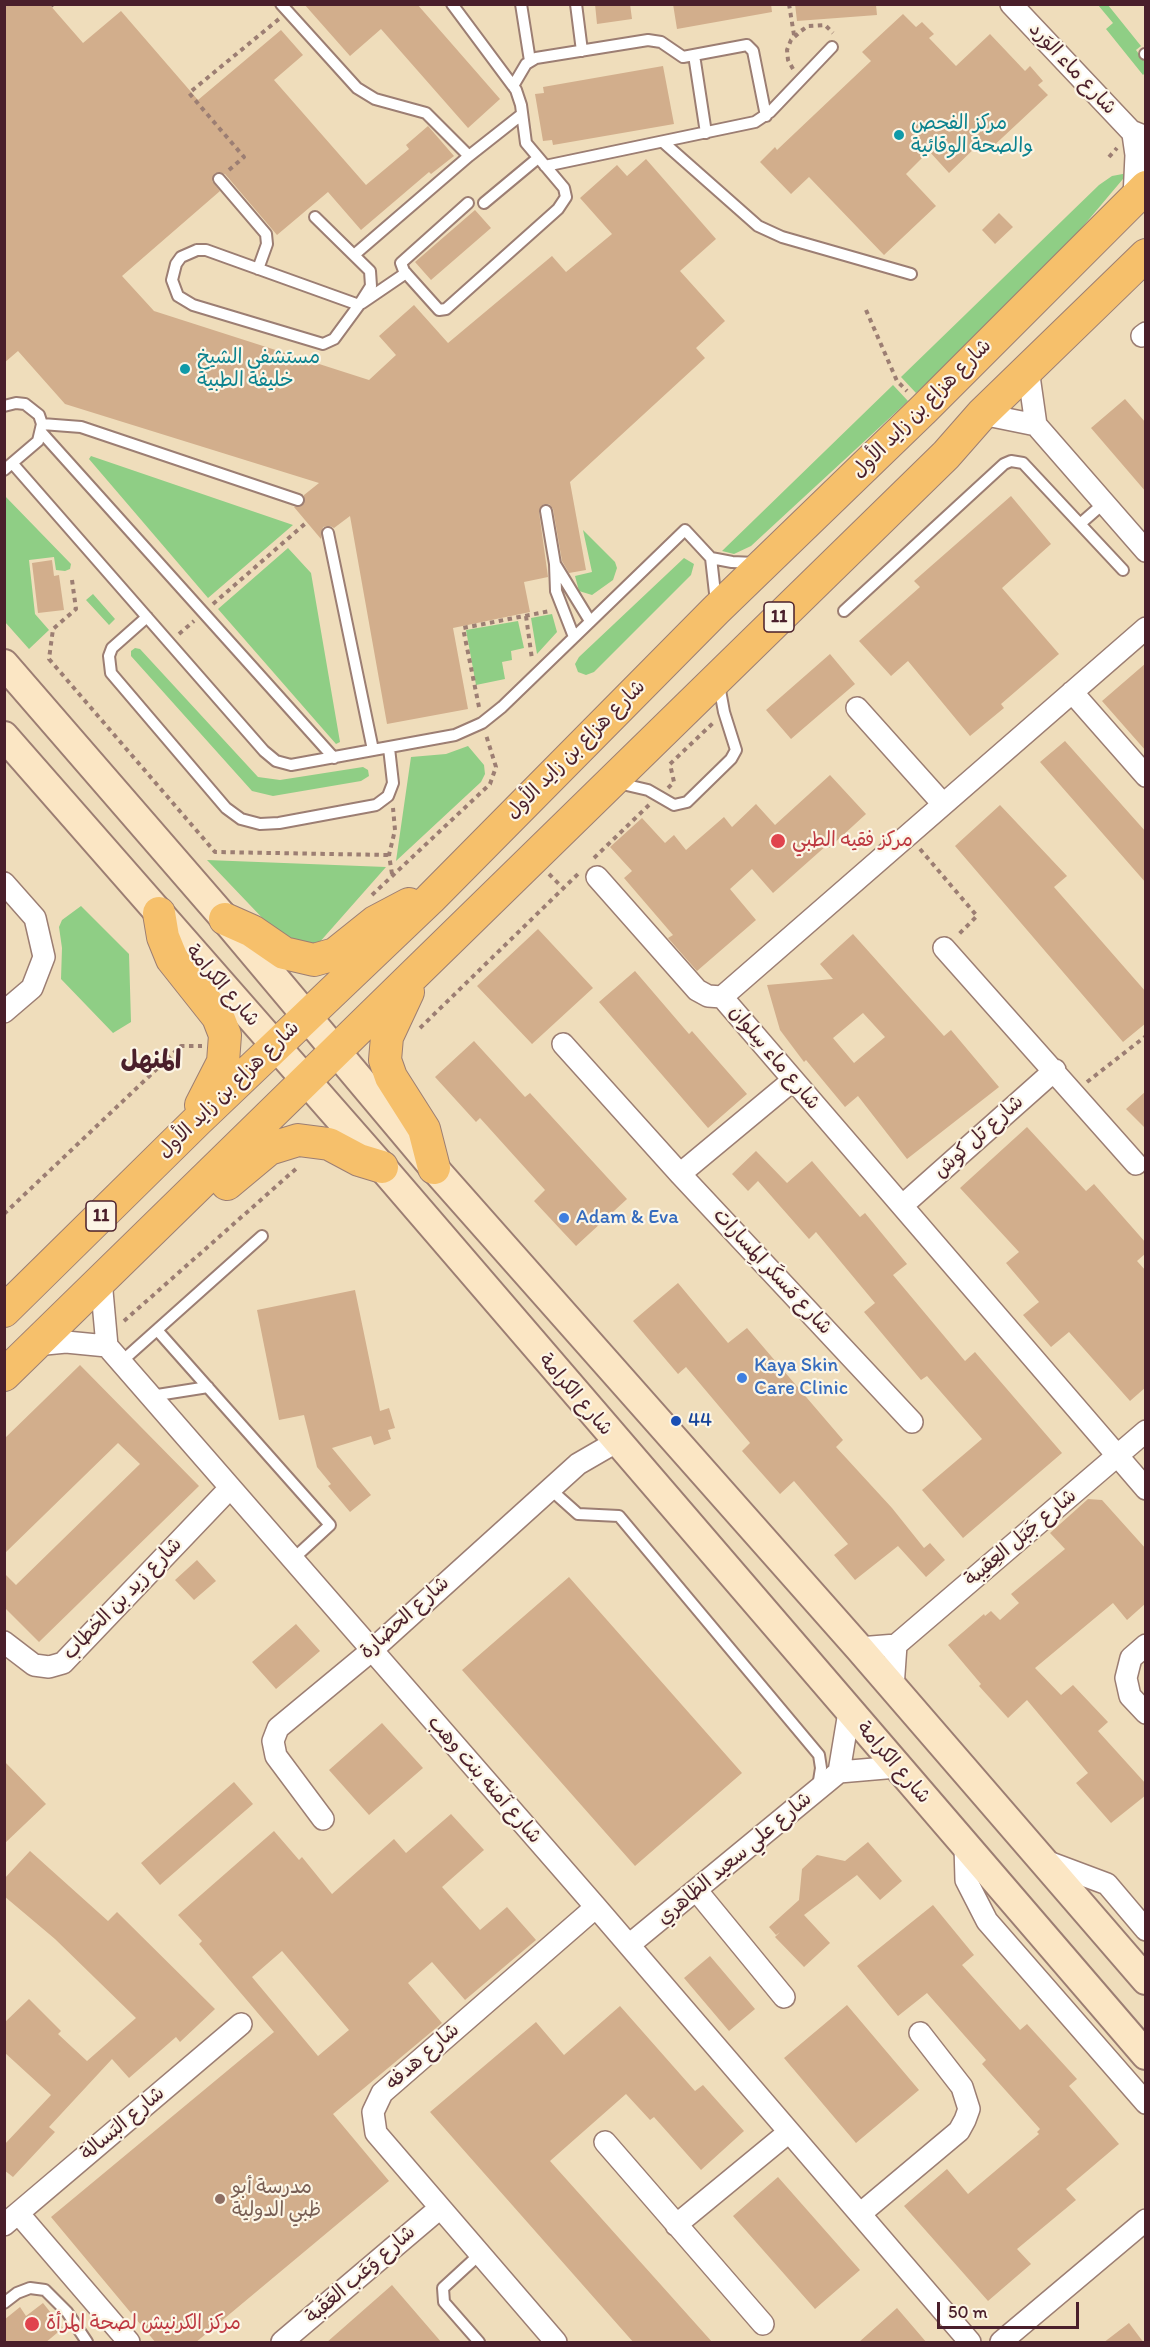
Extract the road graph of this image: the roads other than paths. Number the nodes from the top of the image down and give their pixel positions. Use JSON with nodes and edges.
{"nodes":[{"id":1,"x":452,"y":4,"type":"edge"},
{"id":2,"x":521,"y":4,"type":"edge"},
{"id":3,"x":576,"y":4,"type":"edge"},
{"id":4,"x":1011,"y":4,"type":"edge"},
{"id":5,"x":284,"y":8,"type":"edge"},
{"id":6,"x":836,"y":44,"type":"road end"},
{"id":7,"x":582,"y":51,"type":"junction"},
{"id":8,"x":694,"y":55,"type":"junction"},
{"id":9,"x":530,"y":61,"type":"junction"},
{"id":10,"x":513,"y":86,"type":"junction"},
{"id":11,"x":522,"y":115,"type":"junction"},
{"id":12,"x":766,"y":116,"type":"junction"},
{"id":13,"x":706,"y":133,"type":"junction"},
{"id":14,"x":1139,"y":136,"type":"edge"},
{"id":15,"x":663,"y":142,"type":"junction"},
{"id":16,"x":469,"y":156,"type":"junction"},
{"id":17,"x":541,"y":162,"type":"junction"},
{"id":18,"x":219,"y":179,"type":"road end"},
{"id":19,"x":1140,"y":192,"type":"edge"},
{"id":20,"x":468,"y":203,"type":"dead end"},
{"id":21,"x":484,"y":203,"type":"dead end"},
{"id":22,"x":315,"y":217,"type":"dead end"},
{"id":23,"x":354,"y":255,"type":"junction"},
{"id":24,"x":1146,"y":255,"type":"edge"},
{"id":25,"x":258,"y":269,"type":"junction"},
{"id":26,"x":406,"y":273,"type":"junction"},
{"id":27,"x":911,"y":274,"type":"dead end"},
{"id":28,"x":359,"y":304,"type":"junction"},
{"id":29,"x":1028,"y":369,"type":"junction"},
{"id":30,"x":4,"y":406,"type":"edge"},
{"id":31,"x":982,"y":414,"type":"junction"},
{"id":32,"x":1036,"y":425,"type":"junction"},
{"id":33,"x":42,"y":428,"type":"junction"},
{"id":34,"x":9,"y":467,"type":"edge"},
{"id":35,"x":298,"y":500,"type":"dead end"},
{"id":36,"x":1104,"y":503,"type":"junction"},
{"id":37,"x":546,"y":511,"type":"dead end"},
{"id":38,"x":1080,"y":524,"type":"junction"},
{"id":39,"x":328,"y":533,"type":"dead end"},
{"id":40,"x":1146,"y":551,"type":"edge"},
{"id":41,"x":711,"y":558,"type":"junction"},
{"id":42,"x":766,"y":562,"type":"junction"},
{"id":43,"x":555,"y":564,"type":"junction"},
{"id":44,"x":1123,"y":570,"type":"dead end"},
{"id":45,"x":716,"y":610,"type":"junction"},
{"id":46,"x":844,"y":611,"type":"dead end"},
{"id":47,"x":147,"y":617,"type":"junction"},
{"id":48,"x":590,"y":621,"type":"junction"},
{"id":49,"x":1146,"y":628,"type":"edge"},
{"id":50,"x":574,"y":637,"type":"junction"},
{"id":51,"x":4,"y":664,"type":"edge"},
{"id":52,"x":718,"y":676,"type":"junction"},
{"id":53,"x":1072,"y":692,"type":"junction"},
{"id":54,"x":857,"y":708,"type":"dead end"},
{"id":55,"x":4,"y":736,"type":"edge"},
{"id":56,"x":389,"y":747,"type":"junction"},
{"id":57,"x":373,"y":750,"type":"junction"},
{"id":58,"x":334,"y":758,"type":"junction"},
{"id":59,"x":1146,"y":776,"type":"edge"},
{"id":60,"x":612,"y":782,"type":"junction"},
{"id":61,"x":943,"y":804,"type":"junction"},
{"id":62,"x":588,"y":872,"type":"road end"},
{"id":63,"x":4,"y":883,"type":"edge"},
{"id":64,"x":430,"y":899,"type":"junction"},
{"id":65,"x":159,"y":913,"type":"junction"},
{"id":66,"x":225,"y":919,"type":"junction"},
{"id":67,"x":944,"y":948,"type":"road end"},
{"id":68,"x":411,"y":978,"type":"junction"},
{"id":69,"x":722,"y":997,"type":"junction"},
{"id":70,"x":4,"y":1012,"type":"edge"},
{"id":71,"x":306,"y":1016,"type":"junction"},
{"id":72,"x":563,"y":1044,"type":"dead end"},
{"id":73,"x":275,"y":1046,"type":"junction"},
{"id":74,"x":336,"y":1052,"type":"junction"},
{"id":75,"x":1055,"y":1070,"type":"junction"},
{"id":76,"x":306,"y":1081,"type":"junction"},
{"id":77,"x":792,"y":1081,"type":"junction"},
{"id":78,"x":196,"y":1121,"type":"junction"},
{"id":79,"x":1136,"y":1164,"type":"dead end"},
{"id":80,"x":382,"y":1167,"type":"junction"},
{"id":81,"x":434,"y":1168,"type":"junction"},
{"id":82,"x":680,"y":1174,"type":"junction"},
{"id":83,"x":187,"y":1197,"type":"junction"},
{"id":84,"x":903,"y":1205,"type":"junction"},
{"id":85,"x":262,"y":1236,"type":"dead end"},
{"id":86,"x":101,"y":1280,"type":"junction"},
{"id":87,"x":4,"y":1311,"type":"edge"},
{"id":88,"x":158,"y":1330,"type":"junction"},
{"id":89,"x":106,"y":1341,"type":"junction"},
{"id":90,"x":35,"y":1345,"type":"junction"},
{"id":91,"x":121,"y":1362,"type":"junction"},
{"id":92,"x":4,"y":1375,"type":"edge"},
{"id":93,"x":208,"y":1387,"type":"junction"},
{"id":94,"x":150,"y":1396,"type":"junction"},
{"id":95,"x":912,"y":1422,"type":"dead end"},
{"id":96,"x":1146,"y":1431,"type":"edge"},
{"id":97,"x":616,"y":1442,"type":"junction"},
{"id":98,"x":1118,"y":1456,"type":"junction"},
{"id":99,"x":230,"y":1488,"type":"junction"},
{"id":100,"x":550,"y":1489,"type":"junction"},
{"id":101,"x":1146,"y":1489,"type":"edge"},
{"id":102,"x":292,"y":1560,"type":"junction"},
{"id":103,"x":4,"y":1642,"type":"edge"},
{"id":104,"x":896,"y":1645,"type":"junction"},
{"id":105,"x":1146,"y":1645,"type":"edge"},
{"id":106,"x":859,"y":1648,"type":"junction"},
{"id":107,"x":371,"y":1651,"type":"junction"},
{"id":108,"x":893,"y":1688,"type":"junction"},
{"id":109,"x":849,"y":1712,"type":"junction"},
{"id":110,"x":1146,"y":1713,"type":"edge"},
{"id":111,"x":897,"y":1767,"type":"junction"},
{"id":112,"x":840,"y":1772,"type":"junction"},
{"id":113,"x":817,"y":1791,"type":"junction"},
{"id":114,"x":322,"y":1819,"type":"dead end"},
{"id":115,"x":965,"y":1846,"type":"junction"},
{"id":116,"x":1041,"y":1859,"type":"junction"},
{"id":117,"x":697,"y":1891,"type":"junction"},
{"id":118,"x":596,"y":1907,"type":"junction"},
{"id":119,"x":1146,"y":1930,"type":"edge"},
{"id":120,"x":629,"y":1946,"type":"junction"},
{"id":121,"x":1146,"y":1980,"type":"edge"},
{"id":122,"x":784,"y":1997,"type":"dead end"},
{"id":123,"x":241,"y":2024,"type":"dead end"},
{"id":124,"x":920,"y":2033,"type":"dead end"},
{"id":125,"x":1146,"y":2055,"type":"edge"},
{"id":126,"x":1146,"y":2103,"type":"edge"},
{"id":127,"x":789,"y":2132,"type":"junction"},
{"id":128,"x":606,"y":2142,"type":"dead end"},
{"id":129,"x":440,"y":2208,"type":"junction"},
{"id":130,"x":860,"y":2214,"type":"junction"},
{"id":131,"x":11,"y":2219,"type":"edge"},
{"id":132,"x":1146,"y":2220,"type":"edge"},
{"id":133,"x":676,"y":2224,"type":"junction"},
{"id":134,"x":480,"y":2254,"type":"junction"},
{"id":135,"x":4,"y":2303,"type":"edge"},
{"id":136,"x":763,"y":2324,"type":"dead end"},
{"id":137,"x":549,"y":2340,"type":"edge"},
{"id":138,"x":87,"y":2343,"type":"edge"},
{"id":139,"x":129,"y":2343,"type":"edge"},
{"id":140,"x":282,"y":2343,"type":"edge"},
{"id":141,"x":479,"y":2343,"type":"edge"},
{"id":142,"x":970,"y":2343,"type":"edge"},
{"id":143,"x":1001,"y":2343,"type":"edge"}],
"edges":[{"from":1,"to":10,"type":"lane"},
{"from":2,"to":9,"type":"lane"},
{"from":3,"to":7,"type":"lane"},
{"from":4,"to":14,"type":"street","name":"شارع ماء الوَرد"},
{"from":5,"to":16,"type":"lane"},
{"from":6,"to":12,"type":"lane"},
{"from":7,"to":8,"type":"lane"},
{"from":7,"to":9,"type":"lane"},
{"from":8,"to":12,"type":"lane"},
{"from":8,"to":13,"type":"lane"},
{"from":9,"to":10,"type":"lane"},
{"from":10,"to":11,"type":"lane"},
{"from":11,"to":16,"type":"lane"},
{"from":11,"to":17,"type":"lane"},
{"from":12,"to":13,"type":"lane"},
{"from":13,"to":15,"type":"lane"},
{"from":14,"to":19,"type":"street","name":"شارع ماء الوَرد"},
{"from":15,"to":17,"type":"lane"},
{"from":15,"to":27,"type":"lane"},
{"from":16,"to":23,"type":"lane"},
{"from":17,"to":21,"type":"lane"},
{"from":17,"to":26,"type":"lane"},
{"from":18,"to":25,"type":"lane"},
{"from":19,"to":42,"type":"main road","name":"شارع هزاع بن زايد الأول","number":"11"},
{"from":20,"to":26,"type":"lane"},
{"from":22,"to":23,"type":"lane"},
{"from":23,"to":28,"type":"lane"},
{"from":24,"to":29,"type":"main road","number":"11"},
{"from":25,"to":28,"type":"lane"},
{"from":25,"to":28,"type":"lane"},
{"from":26,"to":28,"type":"lane"},
{"from":29,"to":31,"type":"main road","number":"11"},
{"from":29,"to":32,"type":"street"},
{"from":30,"to":33,"type":"lane"},
{"from":31,"to":32,"type":"street"},
{"from":31,"to":52,"type":"main road","number":"11"},
{"from":32,"to":36,"type":"street"},
{"from":33,"to":34,"type":"lane"},
{"from":33,"to":35,"type":"lane"},
{"from":33,"to":58,"type":"lane"},
{"from":34,"to":47,"type":"lane"},
{"from":36,"to":38,"type":"lane"},
{"from":36,"to":40,"type":"street"},
{"from":37,"to":43,"type":"lane"},
{"from":38,"to":44,"type":"lane"},
{"from":38,"to":46,"type":"lane"},
{"from":39,"to":57,"type":"lane"},
{"from":41,"to":42,"type":"lane"},
{"from":41,"to":45,"type":"lane"},
{"from":41,"to":48,"type":"lane"},
{"from":42,"to":45,"type":"main road","name":"شارع هزاع بن زايد الأول","number":"11"},
{"from":43,"to":48,"type":"lane"},
{"from":43,"to":50,"type":"lane"},
{"from":45,"to":64,"type":"main road","name":"شارع هزاع بن زايد الأول","number":"11"},
{"from":47,"to":56,"type":"lane"},
{"from":47,"to":58,"type":"lane"},
{"from":48,"to":50,"type":"lane"},
{"from":49,"to":53,"type":"street","name":"شارع ماء سِلوان"},
{"from":50,"to":56,"type":"lane"},
{"from":51,"to":66,"type":"main road"},
{"from":52,"to":60,"type":"main road","number":"11"},
{"from":52,"to":60,"type":"lane"},
{"from":53,"to":59,"type":"street"},
{"from":53,"to":61,"type":"street","name":"شارع ماء سِلوان"},
{"from":54,"to":61,"type":"street"},
{"from":55,"to":65,"type":"main road","name":"شارع الكرامة"},
{"from":56,"to":57,"type":"lane"},
{"from":57,"to":58,"type":"lane"},
{"from":60,"to":68,"type":"main road","number":"11"},
{"from":61,"to":69,"type":"street","name":"شارع ماء سِلوان"},
{"from":62,"to":69,"type":"street"},
{"from":63,"to":70,"type":"street"},
{"from":64,"to":66,"type":"main road"},
{"from":64,"to":71,"type":"main road","name":"شارع هزاع بن زايد الأول","number":"11"},
{"from":65,"to":73,"type":"main road","name":"شارع الكرامة"},
{"from":65,"to":78,"type":"main road"},
{"from":66,"to":71,"type":"main road"},
{"from":67,"to":75,"type":"street"},
{"from":68,"to":74,"type":"main road","number":"11"},
{"from":68,"to":81,"type":"main road"},
{"from":69,"to":77,"type":"street","name":"شارع ماء سِلوان"},
{"from":71,"to":73,"type":"main road","name":"شارع هزاع بن زايد الأول","number":"11"},
{"from":71,"to":74,"type":"main road"},
{"from":72,"to":82,"type":"street","name":"شارع مَسكَر المِسارات"},
{"from":73,"to":76,"type":"main road","name":"شارع الكرامة"},
{"from":73,"to":78,"type":"main road","name":"شارع هزاع بن زايد الأول","number":"11"},
{"from":74,"to":76,"type":"main road","number":"11"},
{"from":74,"to":81,"type":"main road"},
{"from":75,"to":79,"type":"street"},
{"from":75,"to":84,"type":"street","name":"شارع تل كوش"},
{"from":76,"to":80,"type":"main road","name":"شارع الكرامة"},
{"from":76,"to":83,"type":"main road","number":"11"},
{"from":77,"to":82,"type":"street"},
{"from":77,"to":84,"type":"street","name":"شارع ماء سِلوان"},
{"from":78,"to":87,"type":"main road","name":"شارع هزاع بن زايد الأول","number":"11"},
{"from":80,"to":83,"type":"main road"},
{"from":80,"to":97,"type":"main road","name":"شارع الكرامة"},
{"from":81,"to":106,"type":"main road"},
{"from":82,"to":95,"type":"street","name":"شارع مَسكَر المِسارات"},
{"from":83,"to":86,"type":"main road","number":"11"},
{"from":84,"to":98,"type":"street","name":"شارع ماء سِلوان"},
{"from":85,"to":88,"type":"lane"},
{"from":86,"to":89,"type":"street"},
{"from":86,"to":90,"type":"main road","number":"11"},
{"from":88,"to":91,"type":"lane"},
{"from":88,"to":93,"type":"lane"},
{"from":89,"to":90,"type":"street"},
{"from":89,"to":91,"type":"street","name":"شارع آمنه بنت وهب"},
{"from":90,"to":92,"type":"main road","number":"11"},
{"from":91,"to":94,"type":"street","name":"شارع آمنه بنت وهب"},
{"from":93,"to":94,"type":"lane"},
{"from":93,"to":102,"type":"lane"},
{"from":94,"to":99,"type":"street","name":"شارع آمنه بنت وهب"},
{"from":96,"to":98,"type":"street","name":"شارع جَبَل العِقيبة"},
{"from":97,"to":100,"type":"street","name":"شارع الحضارة"},
{"from":97,"to":109,"type":"main road","name":"شارع الكرامة"},
{"from":98,"to":101,"type":"street","name":"شارع ماء سِلوان"},
{"from":98,"to":104,"type":"street","name":"شارع جَبَل العِقيبة"},
{"from":99,"to":102,"type":"street","name":"شارع آمنه بنت وهب"},
{"from":99,"to":103,"type":"street","name":"شارع زيد بن الخطاب"},
{"from":100,"to":107,"type":"street","name":"شارع الحضارة"},
{"from":100,"to":113,"type":"lane"},
{"from":102,"to":107,"type":"street","name":"شارع آمنه بنت وهب"},
{"from":104,"to":106,"type":"street"},
{"from":104,"to":108,"type":"street"},
{"from":105,"to":110,"type":"street"},
{"from":106,"to":108,"type":"main road"},
{"from":107,"to":114,"type":"street","name":"شارع الحضارة"},
{"from":107,"to":118,"type":"street","name":"شارع آمنه بنت وهب"},
{"from":108,"to":116,"type":"main road"},
{"from":109,"to":111,"type":"main road","name":"شارع الكرامة"},
{"from":109,"to":112,"type":"street"},
{"from":111,"to":112,"type":"street"},
{"from":111,"to":115,"type":"main road","name":"شارع الكرامة"},
{"from":112,"to":113,"type":"street","name":"شارع علي سعيد الظاهري"},
{"from":113,"to":117,"type":"street","name":"شارع علي سعيد الظاهري"},
{"from":115,"to":125,"type":"main road","name":"شارع الكرامة"},
{"from":115,"to":126,"type":"street"},
{"from":116,"to":119,"type":"street"},
{"from":116,"to":121,"type":"main road"},
{"from":117,"to":120,"type":"street","name":"شارع علي سعيد الظاهري"},
{"from":117,"to":122,"type":"street"},
{"from":118,"to":120,"type":"street","name":"شارع آمنه بنت وهب"},
{"from":118,"to":129,"type":"street","name":"شارع هدفه"},
{"from":120,"to":127,"type":"street","name":"شارع آمنه بنت وهب"},
{"from":123,"to":131,"type":"street","name":"شارع البَسالة"},
{"from":124,"to":130,"type":"street"},
{"from":127,"to":130,"type":"street","name":"شارع آمنه بنت وهب"},
{"from":127,"to":133,"type":"street"},
{"from":128,"to":133,"type":"street"},
{"from":129,"to":134,"type":"street","name":"شارع هدفه"},
{"from":129,"to":140,"type":"street","name":"شارع وَعَب العَقَبة"},
{"from":130,"to":142,"type":"street","name":"شارع آمنه بنت وهب"},
{"from":131,"to":139,"type":"street"},
{"from":132,"to":143,"type":"street"},
{"from":133,"to":136,"type":"street"},
{"from":134,"to":137,"type":"street","name":"شارع هدفه"},
{"from":134,"to":141,"type":"lane"},
{"from":135,"to":138,"type":"lane"}]}
